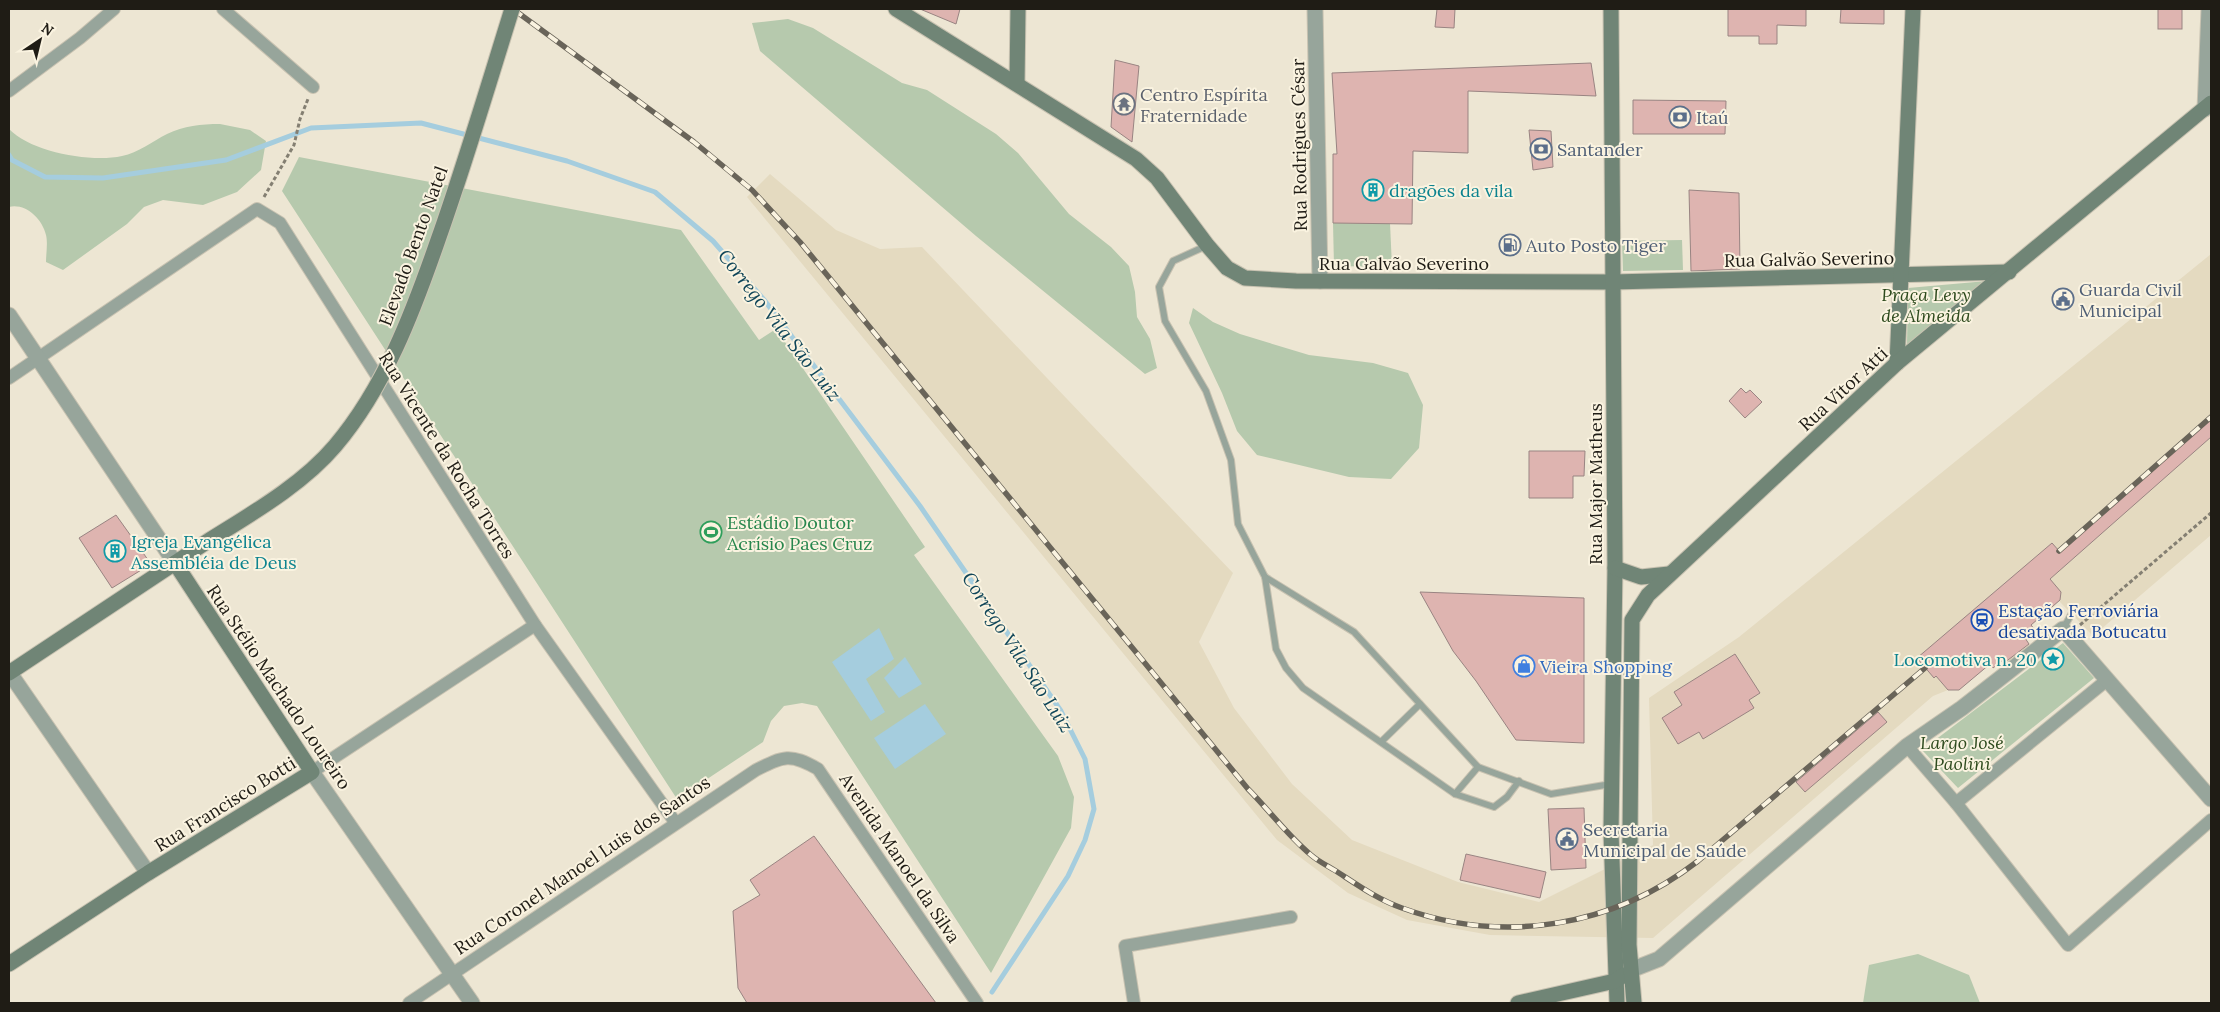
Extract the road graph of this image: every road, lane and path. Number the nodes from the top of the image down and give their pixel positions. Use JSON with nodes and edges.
{"nodes":[{"id":1,"x":114,"y":9,"type":"edge"},
{"id":2,"x":223,"y":9,"type":"edge"},
{"id":3,"x":512,"y":9,"type":"edge"},
{"id":4,"x":896,"y":9,"type":"edge"},
{"id":5,"x":1018,"y":9,"type":"edge"},
{"id":6,"x":1316,"y":9,"type":"edge"},
{"id":7,"x":1611,"y":9,"type":"edge"},
{"id":8,"x":1913,"y":9,"type":"edge"},
{"id":9,"x":2209,"y":9,"type":"edge"},
{"id":10,"x":1018,"y":84,"type":"junction"},
{"id":11,"x":313,"y":87,"type":"joint"},
{"id":12,"x":9,"y":91,"type":"edge"},
{"id":13,"x":2208,"y":106,"type":"edge"},
{"id":14,"x":257,"y":208,"type":"junction"},
{"id":15,"x":1207,"y":245,"type":"junction"},
{"id":16,"x":2009,"y":272,"type":"junction"},
{"id":17,"x":1902,"y":277,"type":"junction"},
{"id":18,"x":1320,"y":281,"type":"junction"},
{"id":19,"x":1613,"y":282,"type":"junction"},
{"id":20,"x":9,"y":315,"type":"edge"},
{"id":21,"x":38,"y":357,"type":"junction"},
{"id":22,"x":1898,"y":363,"type":"junction"},
{"id":23,"x":9,"y":378,"type":"edge"},
{"id":24,"x":2211,"y":513,"type":"edge"},
{"id":25,"x":174,"y":563,"type":"junction"},
{"id":26,"x":1615,"y":568,"type":"junction"},
{"id":27,"x":1668,"y":574,"type":"junction"},
{"id":28,"x":1265,"y":577,"type":"junction"},
{"id":29,"x":2072,"y":613,"type":"dead end"},
{"id":30,"x":534,"y":625,"type":"junction"},
{"id":31,"x":2063,"y":629,"type":"junction"},
{"id":32,"x":9,"y":672,"type":"edge"},
{"id":33,"x":2107,"y":680,"type":"junction"},
{"id":34,"x":1420,"y":704,"type":"junction"},
{"id":35,"x":1381,"y":742,"type":"junction"},
{"id":36,"x":1907,"y":746,"type":"junction"},
{"id":37,"x":777,"y":760,"type":"joint"},
{"id":38,"x":1478,"y":767,"type":"junction"},
{"id":39,"x":312,"y":772,"type":"junction"},
{"id":40,"x":1519,"y":781,"type":"junction"},
{"id":41,"x":1612,"y":784,"type":"junction"},
{"id":42,"x":1455,"y":794,"type":"junction"},
{"id":43,"x":2211,"y":799,"type":"edge"},
{"id":44,"x":1956,"y":803,"type":"junction"},
{"id":45,"x":2211,"y":820,"type":"edge"},
{"id":46,"x":675,"y":822,"type":"junction"},
{"id":47,"x":148,"y":873,"type":"junction"},
{"id":48,"x":1291,"y":917,"type":"dead end"},
{"id":49,"x":9,"y":964,"type":"edge"},
{"id":50,"x":1631,"y":970,"type":"junction"},
{"id":51,"x":450,"y":974,"type":"junction"},
{"id":52,"x":1615,"y":981,"type":"junction"},
{"id":53,"x":409,"y":1003,"type":"edge"},
{"id":54,"x":472,"y":1003,"type":"edge"},
{"id":55,"x":977,"y":1003,"type":"edge"},
{"id":56,"x":1134,"y":1003,"type":"edge"},
{"id":57,"x":1518,"y":1003,"type":"edge"},
{"id":58,"x":1617,"y":1003,"type":"edge"},
{"id":59,"x":1634,"y":1003,"type":"edge"}],
"edges":[{"from":1,"to":12,"type":"street"},
{"from":2,"to":11,"type":"street"},
{"from":3,"to":25,"type":"main road","name":"Elevado Bento Natel","bridge":true},
{"from":4,"to":10,"type":"main road","name":"Rua Galvão Severino"},
{"from":5,"to":10,"type":"main road"},
{"from":6,"to":18,"type":"street","name":"Rua Rodrigues César"},
{"from":7,"to":19,"type":"main road","name":"Rua Major Matheus"},
{"from":8,"to":17,"type":"main road"},
{"from":9,"to":13,"type":"street"},
{"from":10,"to":15,"type":"main road","name":"Rua Galvão Severino"},
{"from":11,"to":14,"type":"path"},
{"from":13,"to":16,"type":"main road","name":"Rua Vitor Atti"},
{"from":14,"to":21,"type":"street"},
{"from":14,"to":30,"type":"street","name":"Rua Vicente da Rocha Torres"},
{"from":15,"to":18,"type":"main road","name":"Rua Galvão Severino"},
{"from":15,"to":28,"type":"lane"},
{"from":16,"to":17,"type":"main road","name":"Rua Galvão Severino"},
{"from":16,"to":22,"type":"main road","name":"Rua Vitor Atti"},
{"from":17,"to":19,"type":"main road","name":"Rua Galvão Severino"},
{"from":17,"to":22,"type":"main road"},
{"from":18,"to":19,"type":"main road","name":"Rua Galvão Severino"},
{"from":19,"to":26,"type":"main road","name":"Rua Major Matheus"},
{"from":20,"to":21,"type":"street","name":"Rua Stélio Machado Loureiro"},
{"from":21,"to":23,"type":"street"},
{"from":21,"to":25,"type":"street","name":"Rua Stélio Machado Loureiro"},
{"from":22,"to":27,"type":"main road","name":"Rua Vitor Atti"},
{"from":24,"to":31,"type":"path"},
{"from":25,"to":32,"type":"main road","name":"Elevado Bento Natel"},
{"from":25,"to":39,"type":"main road","name":"Rua Stélio Machado Loureiro"},
{"from":26,"to":27,"type":"main road"},
{"from":26,"to":41,"type":"main road","name":"Rua Major Matheus"},
{"from":27,"to":50,"type":"main road"},
{"from":28,"to":34,"type":"lane"},
{"from":28,"to":35,"type":"lane"},
{"from":29,"to":31,"type":"lane"},
{"from":30,"to":39,"type":"street","name":"Rua Francisco Botti"},
{"from":30,"to":46,"type":"street","name":"Rua Vicente da Rocha Torres"},
{"from":31,"to":33,"type":"street"},
{"from":31,"to":36,"type":"street"},
{"from":32,"to":47,"type":"street"},
{"from":33,"to":43,"type":"street"},
{"from":33,"to":44,"type":"street"},
{"from":34,"to":35,"type":"lane"},
{"from":34,"to":38,"type":"lane"},
{"from":35,"to":42,"type":"lane"},
{"from":36,"to":44,"type":"street"},
{"from":36,"to":50,"type":"street"},
{"from":37,"to":46,"type":"street","name":"Rua Coronel Manoel Luis dos Santos"},
{"from":37,"to":55,"type":"street","name":"Avenida Manoel da Silva"},
{"from":38,"to":40,"type":"lane"},
{"from":38,"to":42,"type":"lane"},
{"from":39,"to":47,"type":"main road","name":"Rua Francisco Botti"},
{"from":39,"to":51,"type":"street","name":"Rua Stélio Machado Loureiro"},
{"from":40,"to":41,"type":"lane"},
{"from":40,"to":42,"type":"lane"},
{"from":41,"to":52,"type":"main road","name":"Rua Major Matheus"},
{"from":44,"to":45,"type":"street"},
{"from":46,"to":51,"type":"street","name":"Rua Coronel Manoel Luis dos Santos"},
{"from":47,"to":49,"type":"main road","name":"Rua Francisco Botti"},
{"from":48,"to":56,"type":"street"},
{"from":50,"to":52,"type":"main road"},
{"from":50,"to":59,"type":"main road"},
{"from":51,"to":53,"type":"street","name":"Rua Coronel Manoel Luis dos Santos"},
{"from":51,"to":54,"type":"street","name":"Rua Stélio Machado Loureiro"},
{"from":52,"to":57,"type":"main road"},
{"from":52,"to":58,"type":"main road","name":"Rua Major Matheus"}]}
